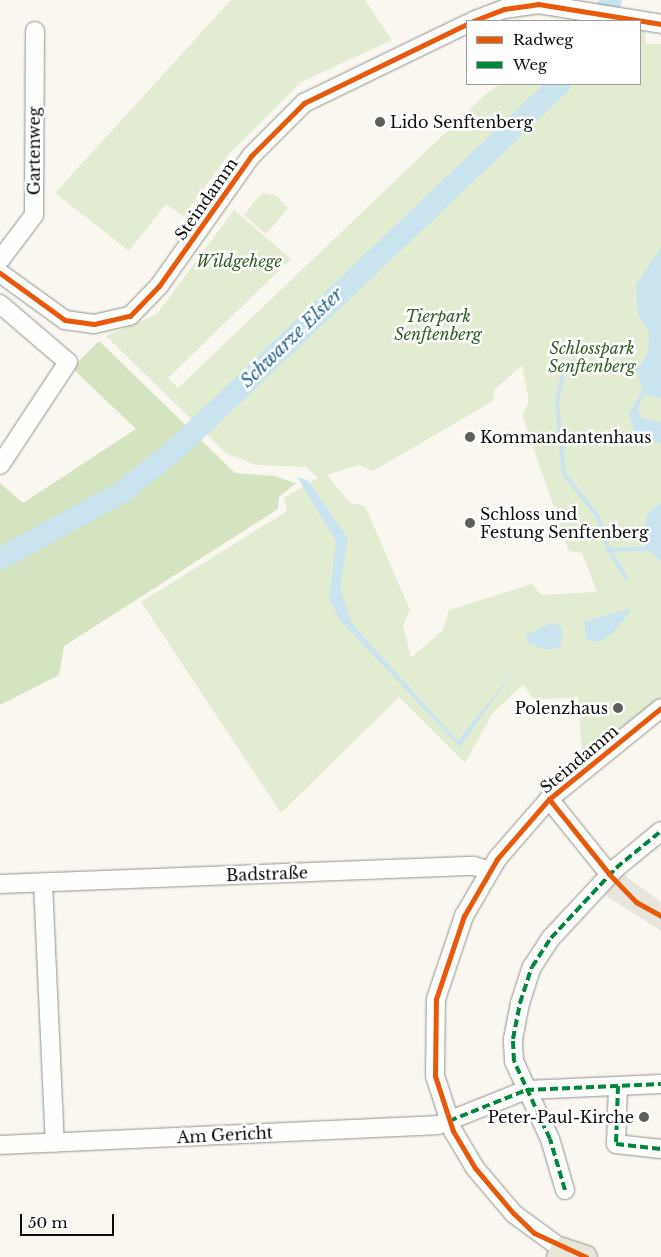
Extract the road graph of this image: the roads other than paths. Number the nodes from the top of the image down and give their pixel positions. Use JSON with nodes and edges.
{"nodes":[{"id":1,"x":476,"y":20,"type":"edge"},
{"id":2,"x":466,"y":24,"type":"edge"},
{"id":3,"x":661,"y":24,"type":"edge"},
{"id":4,"x":35,"y":31,"type":"dead end"},
{"id":5,"x":0,"y":260,"type":"edge"},
{"id":6,"x":0,"y":272,"type":"edge"},
{"id":7,"x":0,"y":304,"type":"edge"},
{"id":8,"x":0,"y":465,"type":"edge"},
{"id":9,"x":661,"y":708,"type":"edge"},
{"id":10,"x":549,"y":799,"type":"junction"},
{"id":11,"x":661,"y":831,"type":"edge"},
{"id":12,"x":490,"y":871,"type":"junction"},
{"id":13,"x":610,"y":875,"type":"junction"},
{"id":14,"x":43,"y":882,"type":"junction"},
{"id":15,"x":0,"y":884,"type":"edge"},
{"id":16,"x":661,"y":1084,"type":"edge"},
{"id":17,"x":618,"y":1086,"type":"junction"},
{"id":18,"x":526,"y":1090,"type":"junction"},
{"id":19,"x":449,"y":1121,"type":"junction"},
{"id":20,"x":55,"y":1143,"type":"junction"},
{"id":21,"x":0,"y":1145,"type":"edge"},
{"id":22,"x":661,"y":1149,"type":"edge"},
{"id":23,"x":565,"y":1190,"type":"dead end"},
{"id":24,"x":560,"y":1253,"type":"edge"},
{"id":25,"x":586,"y":1257,"type":"edge"}],
"edges":[{"from":1,"to":3,"type":"street"},
{"from":2,"to":6,"type":"street","name":"Steindamm"},
{"from":4,"to":5,"type":"street","name":"Gartenweg"},
{"from":7,"to":8,"type":"street"},
{"from":9,"to":10,"type":"street","name":"Steindamm"},
{"from":10,"to":12,"type":"street","name":"Steindamm"},
{"from":10,"to":13,"type":"street"},
{"from":11,"to":13,"type":"street"},
{"from":12,"to":14,"type":"street","name":"Badstraße"},
{"from":12,"to":19,"type":"street","name":"Steindamm"},
{"from":13,"to":18,"type":"street"},
{"from":14,"to":15,"type":"street","name":"Badstraße"},
{"from":14,"to":20,"type":"street"},
{"from":16,"to":17,"type":"street","name":"Am Gericht"},
{"from":17,"to":18,"type":"street","name":"Am Gericht"},
{"from":17,"to":22,"type":"street"},
{"from":18,"to":19,"type":"street","name":"Am Gericht"},
{"from":18,"to":23,"type":"street"},
{"from":19,"to":20,"type":"street","name":"Am Gericht"},
{"from":19,"to":24,"type":"street","name":"Steindamm"},
{"from":20,"to":21,"type":"street","name":"Am Gericht"},
{"from":24,"to":25,"type":"main road","name":"Steindamm"}]}
